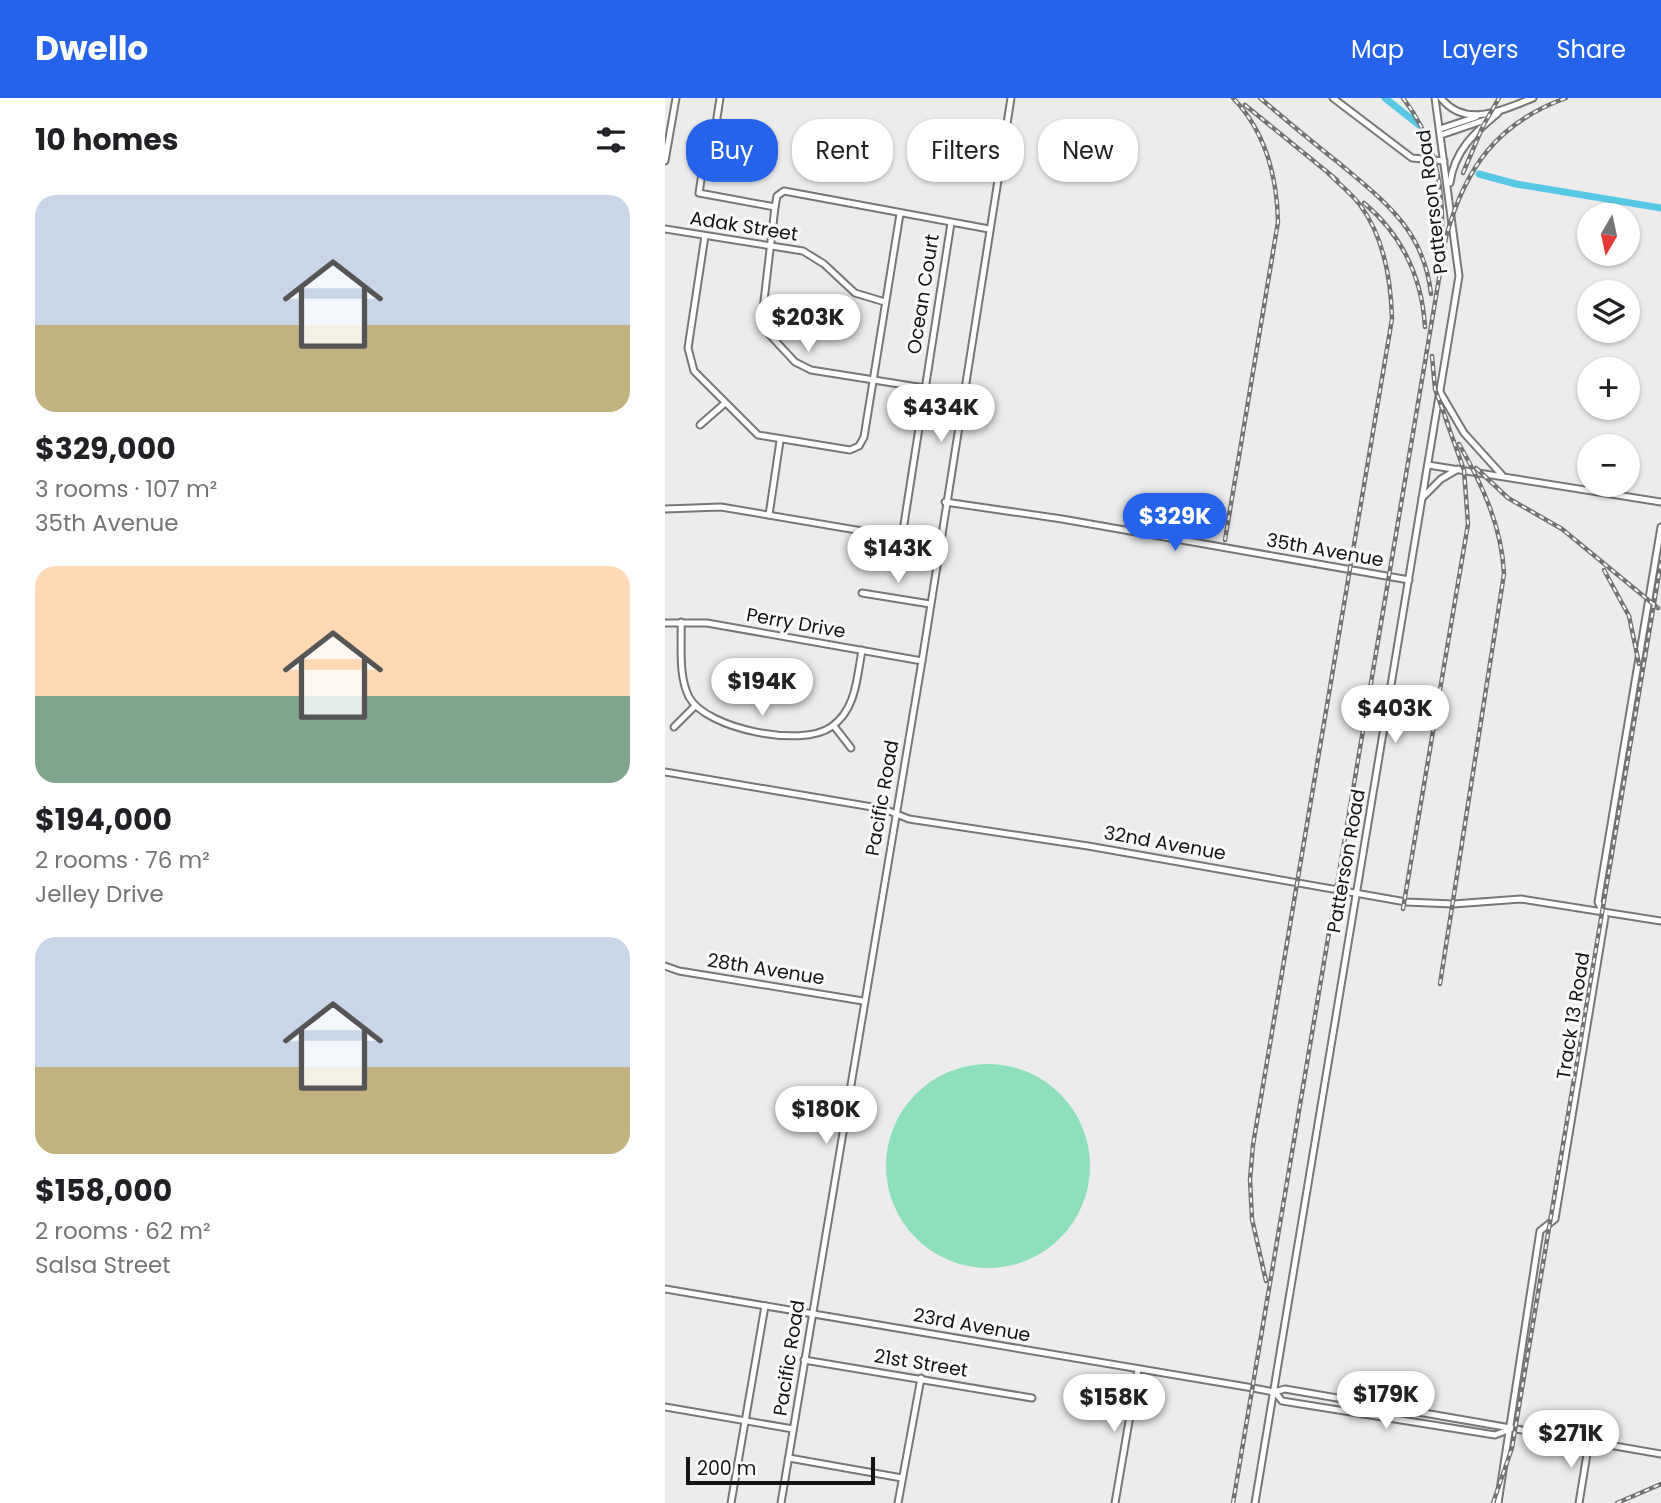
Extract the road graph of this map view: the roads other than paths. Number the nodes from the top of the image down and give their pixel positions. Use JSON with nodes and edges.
{"nodes":[{"id":1,"x":676,"y":98,"type":"edge"},
{"id":2,"x":720,"y":98,"type":"edge"},
{"id":3,"x":1011,"y":98,"type":"edge"},
{"id":4,"x":1333,"y":98,"type":"edge"},
{"id":5,"x":1435,"y":98,"type":"edge"},
{"id":6,"x":1441,"y":98,"type":"edge"},
{"id":7,"x":1533,"y":98,"type":"edge"},
{"id":8,"x":1501,"y":111,"type":"junction"},
{"id":9,"x":1482,"y":115,"type":"junction"},
{"id":10,"x":1492,"y":118,"type":"junction"},
{"id":11,"x":1441,"y":132,"type":"junction"},
{"id":12,"x":665,"y":161,"type":"edge"},
{"id":13,"x":1444,"y":161,"type":"junction"},
{"id":14,"x":1448,"y":193,"type":"junction"},
{"id":15,"x":775,"y":207,"type":"junction"},
{"id":16,"x":899,"y":214,"type":"junction"},
{"id":17,"x":951,"y":223,"type":"junction"},
{"id":18,"x":665,"y":229,"type":"edge"},
{"id":19,"x":989,"y":229,"type":"junction"},
{"id":20,"x":705,"y":236,"type":"junction"},
{"id":21,"x":771,"y":246,"type":"junction"},
{"id":22,"x":885,"y":302,"type":"junction"},
{"id":23,"x":874,"y":380,"type":"junction"},
{"id":24,"x":924,"y":388,"type":"junction"},
{"id":25,"x":1440,"y":392,"type":"junction"},
{"id":26,"x":962,"y":394,"type":"junction"},
{"id":27,"x":724,"y":404,"type":"junction"},
{"id":28,"x":700,"y":425,"type":"dead end"},
{"id":29,"x":780,"y":440,"type":"junction"},
{"id":30,"x":1428,"y":465,"type":"junction"},
{"id":31,"x":1458,"y":469,"type":"junction"},
{"id":32,"x":1502,"y":475,"type":"junction"},
{"id":33,"x":1422,"y":498,"type":"junction"},
{"id":34,"x":945,"y":502,"type":"junction"},
{"id":35,"x":1661,"y":502,"type":"edge"},
{"id":36,"x":665,"y":509,"type":"edge"},
{"id":37,"x":769,"y":515,"type":"junction"},
{"id":38,"x":1661,"y":527,"type":"edge"},
{"id":39,"x":902,"y":537,"type":"junction"},
{"id":40,"x":939,"y":544,"type":"junction"},
{"id":41,"x":1409,"y":580,"type":"junction"},
{"id":42,"x":862,"y":593,"type":"dead end"},
{"id":43,"x":930,"y":604,"type":"junction"},
{"id":44,"x":681,"y":622,"type":"junction"},
{"id":45,"x":665,"y":623,"type":"edge"},
{"id":46,"x":862,"y":650,"type":"junction"},
{"id":47,"x":922,"y":661,"type":"junction"},
{"id":48,"x":695,"y":706,"type":"junction"},
{"id":49,"x":834,"y":726,"type":"junction"},
{"id":50,"x":674,"y":727,"type":"dead end"},
{"id":51,"x":851,"y":748,"type":"dead end"},
{"id":52,"x":665,"y":772,"type":"edge"},
{"id":53,"x":896,"y":813,"type":"junction"},
{"id":54,"x":1357,"y":893,"type":"junction"},
{"id":55,"x":1602,"y":911,"type":"junction"},
{"id":56,"x":1661,"y":921,"type":"edge"},
{"id":57,"x":665,"y":966,"type":"edge"},
{"id":58,"x":863,"y":1001,"type":"junction"},
{"id":59,"x":665,"y":1289,"type":"edge"},
{"id":60,"x":765,"y":1306,"type":"junction"},
{"id":61,"x":811,"y":1313,"type":"junction"},
{"id":62,"x":804,"y":1360,"type":"junction"},
{"id":63,"x":1138,"y":1369,"type":"junction"},
{"id":64,"x":921,"y":1378,"type":"junction"},
{"id":65,"x":1274,"y":1392,"type":"junction"},
{"id":66,"x":1033,"y":1398,"type":"dead end"},
{"id":67,"x":665,"y":1407,"type":"edge"},
{"id":68,"x":746,"y":1421,"type":"junction"},
{"id":69,"x":793,"y":1429,"type":"junction"},
{"id":70,"x":1508,"y":1430,"type":"junction"},
{"id":71,"x":1589,"y":1442,"type":"junction"},
{"id":72,"x":1661,"y":1454,"type":"edge"},
{"id":73,"x":789,"y":1458,"type":"junction"},
{"id":74,"x":902,"y":1478,"type":"junction"},
{"id":75,"x":731,"y":1503,"type":"edge"},
{"id":76,"x":781,"y":1503,"type":"edge"},
{"id":77,"x":898,"y":1503,"type":"edge"},
{"id":78,"x":1115,"y":1503,"type":"edge"},
{"id":79,"x":1255,"y":1503,"type":"edge"},
{"id":80,"x":1498,"y":1503,"type":"edge"},
{"id":81,"x":1579,"y":1503,"type":"edge"}],
"edges":[{"from":1,"to":12,"type":"street"},
{"from":2,"to":15,"type":"street"},
{"from":3,"to":19,"type":"street","name":"Pacific Road"},
{"from":4,"to":13,"type":"street"},
{"from":5,"to":11,"type":"street","name":"Patterson Road"},
{"from":6,"to":9,"type":"street"},
{"from":7,"to":8,"type":"street"},
{"from":8,"to":9,"type":"street"},
{"from":8,"to":10,"type":"street"},
{"from":9,"to":11,"type":"street"},
{"from":10,"to":11,"type":"street"},
{"from":10,"to":14,"type":"street"},
{"from":11,"to":13,"type":"street","name":"Patterson Road"},
{"from":13,"to":14,"type":"street","name":"Patterson Road"},
{"from":14,"to":25,"type":"street","name":"Patterson Road"},
{"from":15,"to":16,"type":"street"},
{"from":15,"to":21,"type":"street"},
{"from":16,"to":17,"type":"street"},
{"from":16,"to":22,"type":"street"},
{"from":17,"to":19,"type":"street"},
{"from":17,"to":24,"type":"street","name":"Ocean Court"},
{"from":18,"to":20,"type":"street","name":"Adak Street"},
{"from":19,"to":26,"type":"street","name":"Pacific Road"},
{"from":20,"to":21,"type":"street","name":"Adak Street"},
{"from":20,"to":27,"type":"street"},
{"from":21,"to":22,"type":"street","name":"Adak Street"},
{"from":21,"to":23,"type":"street"},
{"from":22,"to":23,"type":"street"},
{"from":23,"to":24,"type":"street"},
{"from":23,"to":29,"type":"street"},
{"from":24,"to":26,"type":"street"},
{"from":24,"to":39,"type":"street","name":"Ocean Court"},
{"from":25,"to":30,"type":"street","name":"Patterson Road"},
{"from":25,"to":32,"type":"street"},
{"from":26,"to":34,"type":"street","name":"Pacific Road"},
{"from":27,"to":28,"type":"street"},
{"from":27,"to":29,"type":"street"},
{"from":29,"to":37,"type":"street"},
{"from":30,"to":31,"type":"street"},
{"from":30,"to":33,"type":"street","name":"Patterson Road"},
{"from":31,"to":32,"type":"street"},
{"from":31,"to":33,"type":"street"},
{"from":32,"to":35,"type":"street"},
{"from":33,"to":41,"type":"street","name":"Patterson Road"},
{"from":34,"to":40,"type":"street","name":"Pacific Road"},
{"from":34,"to":41,"type":"street","name":"35th Avenue"},
{"from":36,"to":37,"type":"street"},
{"from":37,"to":39,"type":"street"},
{"from":38,"to":55,"type":"street","name":"Track 13 Road"},
{"from":39,"to":40,"type":"street"},
{"from":40,"to":43,"type":"street","name":"Pacific Road"},
{"from":41,"to":54,"type":"street","name":"Patterson Road"},
{"from":42,"to":43,"type":"street"},
{"from":43,"to":47,"type":"street","name":"Pacific Road"},
{"from":44,"to":45,"type":"street","name":"Perry Drive"},
{"from":44,"to":46,"type":"street","name":"Perry Drive"},
{"from":44,"to":48,"type":"street"},
{"from":46,"to":47,"type":"street","name":"Perry Drive"},
{"from":46,"to":49,"type":"street"},
{"from":47,"to":53,"type":"street","name":"Pacific Road"},
{"from":48,"to":49,"type":"street"},
{"from":48,"to":50,"type":"street"},
{"from":49,"to":51,"type":"street"},
{"from":52,"to":53,"type":"street","name":"32nd Avenue"},
{"from":53,"to":54,"type":"street","name":"32nd Avenue"},
{"from":53,"to":58,"type":"street","name":"Pacific Road"},
{"from":54,"to":55,"type":"street","name":"32nd Avenue"},
{"from":54,"to":65,"type":"street","name":"Patterson Road"},
{"from":55,"to":56,"type":"street","name":"32nd Avenue"},
{"from":55,"to":70,"type":"street","name":"Track 13 Road"},
{"from":57,"to":58,"type":"street","name":"28th Avenue"},
{"from":58,"to":61,"type":"street","name":"Pacific Road"},
{"from":59,"to":60,"type":"street","name":"23rd Avenue"},
{"from":60,"to":61,"type":"street","name":"23rd Avenue"},
{"from":60,"to":68,"type":"street"},
{"from":61,"to":62,"type":"street","name":"Pacific Road"},
{"from":61,"to":63,"type":"street","name":"23rd Avenue"},
{"from":62,"to":64,"type":"street","name":"21st Street"},
{"from":62,"to":69,"type":"street","name":"Pacific Road"},
{"from":63,"to":65,"type":"street","name":"23rd Avenue"},
{"from":63,"to":78,"type":"street"},
{"from":64,"to":66,"type":"street","name":"21st Street"},
{"from":64,"to":74,"type":"street"},
{"from":65,"to":70,"type":"street","name":"23rd Avenue"},
{"from":65,"to":70,"type":"street","name":"23rd Avenue"},
{"from":65,"to":79,"type":"street","name":"Patterson Road"},
{"from":67,"to":68,"type":"street"},
{"from":68,"to":69,"type":"street"},
{"from":68,"to":75,"type":"street"},
{"from":69,"to":73,"type":"street","name":"Pacific Road"},
{"from":70,"to":71,"type":"street","name":"23rd Avenue"},
{"from":70,"to":80,"type":"street","name":"Track 13 Road"},
{"from":71,"to":72,"type":"street","name":"23rd Avenue"},
{"from":71,"to":81,"type":"street"},
{"from":73,"to":74,"type":"street"},
{"from":73,"to":76,"type":"street","name":"Pacific Road"},
{"from":74,"to":77,"type":"street"}]}
